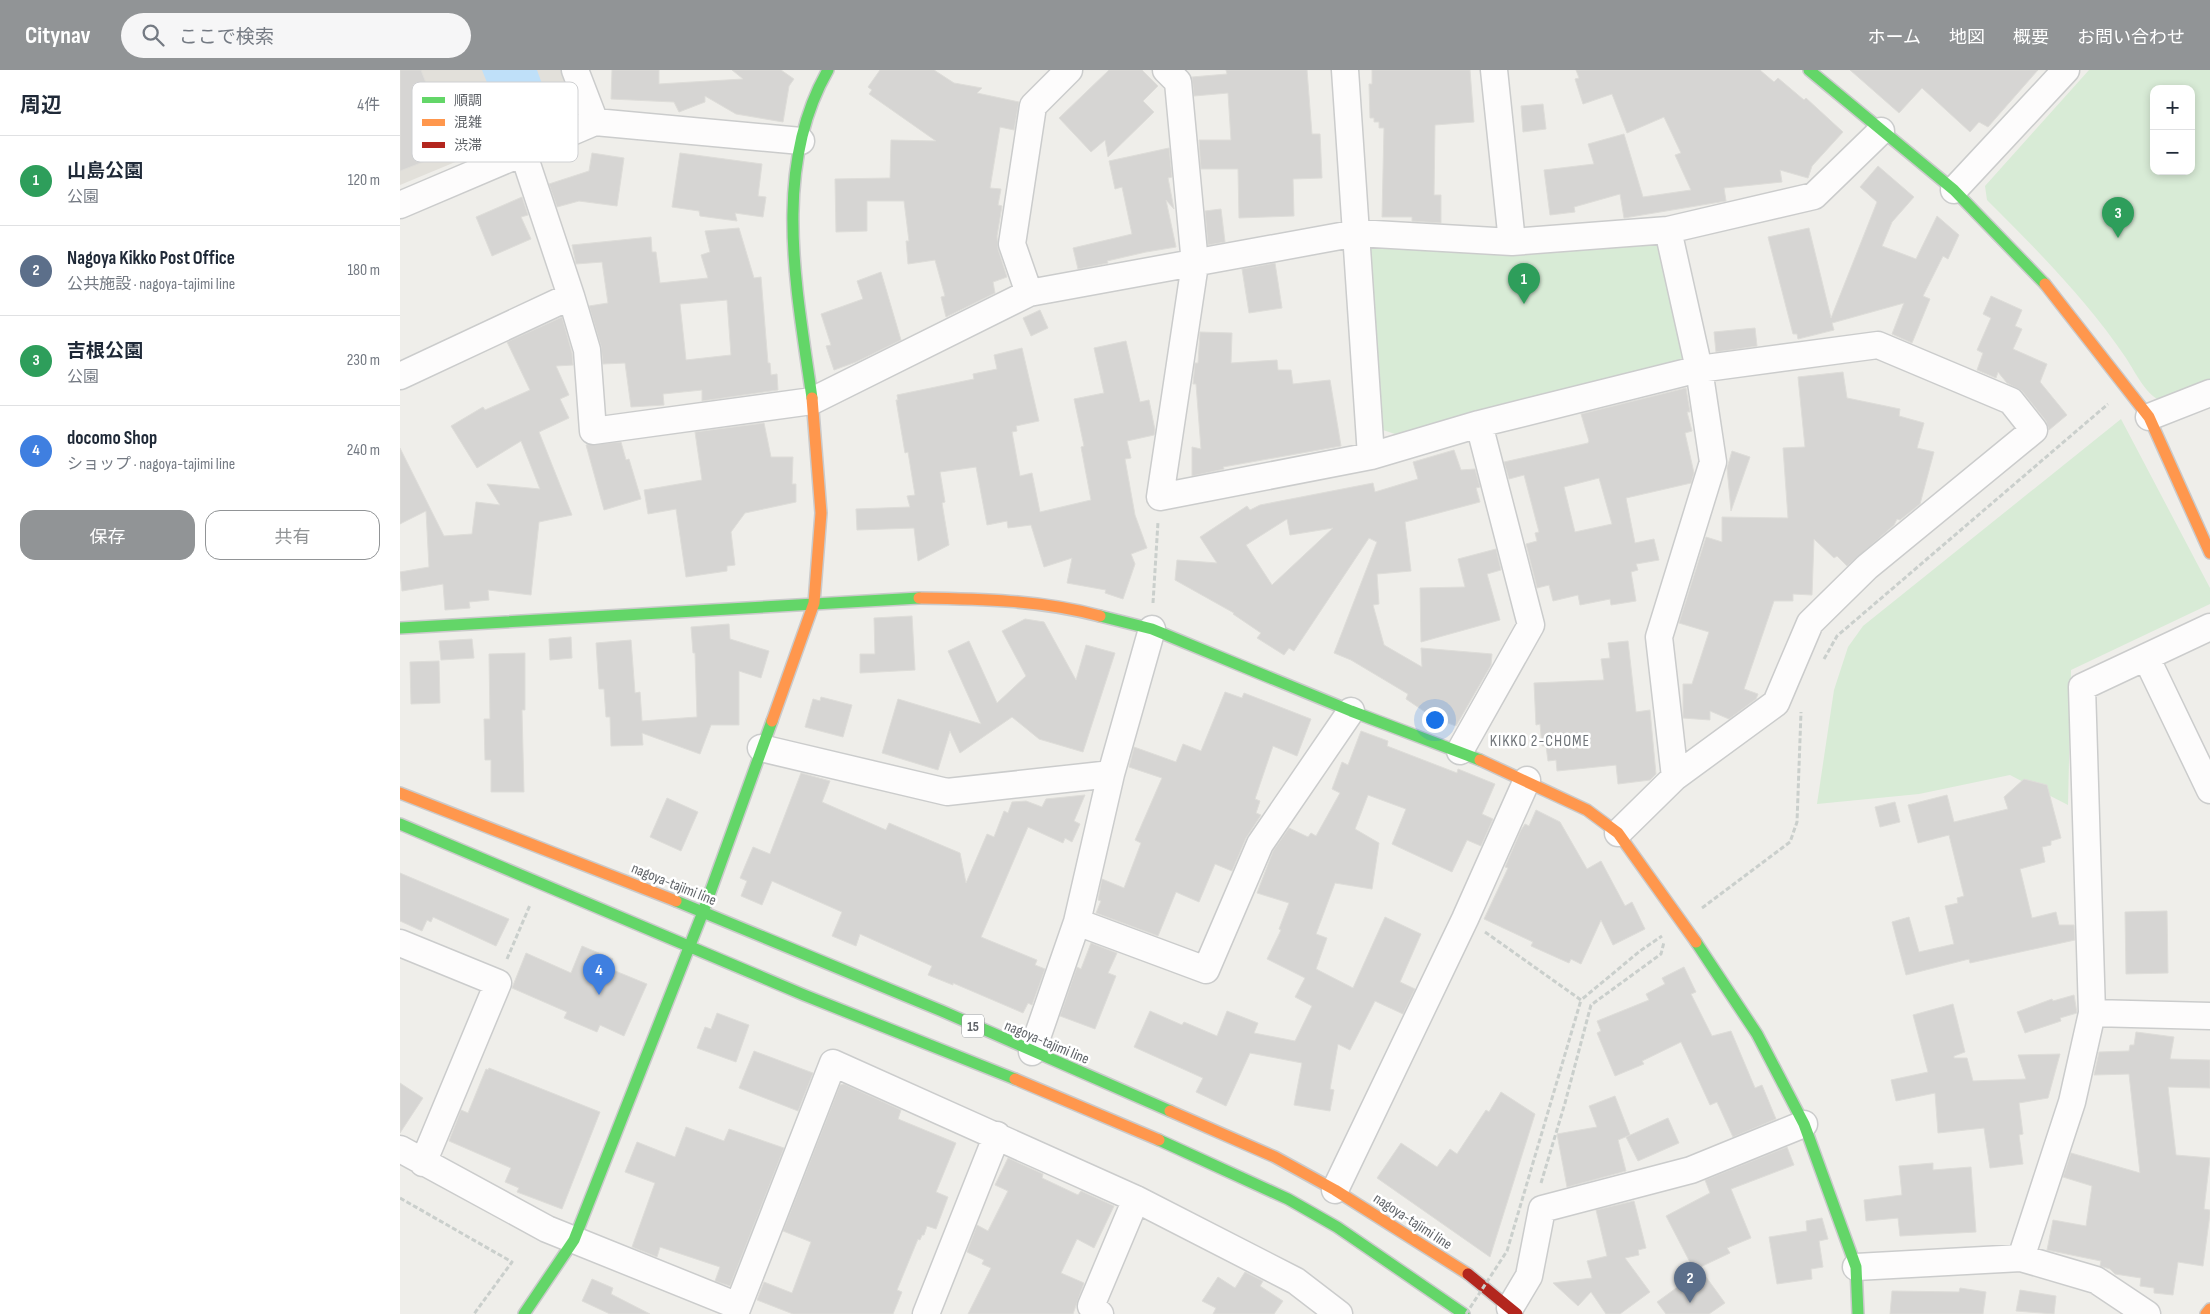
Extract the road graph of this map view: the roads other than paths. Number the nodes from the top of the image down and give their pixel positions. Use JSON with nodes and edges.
{"nodes":[{"id":1,"x":575,"y":70,"type":"edge"},
{"id":2,"x":828,"y":70,"type":"edge"},
{"id":3,"x":1069,"y":70,"type":"edge"},
{"id":4,"x":1166,"y":70,"type":"edge"},
{"id":5,"x":1345,"y":70,"type":"edge"},
{"id":6,"x":1494,"y":70,"type":"edge"},
{"id":7,"x":1809,"y":70,"type":"edge"},
{"id":8,"x":2066,"y":70,"type":"edge"},
{"id":9,"x":595,"y":122,"type":"junction"},
{"id":10,"x":578,"y":129,"type":"edge"},
{"id":11,"x":1881,"y":131,"type":"junction"},
{"id":12,"x":801,"y":141,"type":"junction"},
{"id":13,"x":500,"y":162,"type":"edge"},
{"id":14,"x":526,"y":162,"type":"edge"},
{"id":15,"x":1954,"y":190,"type":"junction"},
{"id":16,"x":400,"y":205,"type":"edge"},
{"id":17,"x":1668,"y":230,"type":"junction"},
{"id":18,"x":1357,"y":233,"type":"junction"},
{"id":19,"x":1512,"y":242,"type":"junction"},
{"id":20,"x":1196,"y":264,"type":"junction"},
{"id":21,"x":1028,"y":293,"type":"junction"},
{"id":22,"x":571,"y":296,"type":"junction"},
{"id":23,"x":1699,"y":369,"type":"junction"},
{"id":24,"x":400,"y":376,"type":"edge"},
{"id":25,"x":2210,"y":392,"type":"edge"},
{"id":26,"x":812,"y":401,"type":"junction"},
{"id":27,"x":2149,"y":417,"type":"junction"},
{"id":28,"x":1479,"y":424,"type":"junction"},
{"id":29,"x":1371,"y":456,"type":"junction"},
{"id":30,"x":2210,"y":553,"type":"edge"},
{"id":31,"x":814,"y":603,"type":"junction"},
{"id":32,"x":2210,"y":627,"type":"edge"},
{"id":33,"x":400,"y":628,"type":"edge"},
{"id":34,"x":1152,"y":630,"type":"junction"},
{"id":35,"x":2146,"y":657,"type":"junction"},
{"id":36,"x":1352,"y":711,"type":"junction"},
{"id":37,"x":761,"y":748,"type":"junction"},
{"id":38,"x":1460,"y":751,"type":"junction"},
{"id":39,"x":1111,"y":774,"type":"junction"},
{"id":40,"x":1674,"y":777,"type":"junction"},
{"id":41,"x":1527,"y":780,"type":"junction"},
{"id":42,"x":2210,"y":790,"type":"edge"},
{"id":43,"x":400,"y":793,"type":"edge"},
{"id":44,"x":400,"y":824,"type":"edge"},
{"id":45,"x":1618,"y":833,"type":"junction"},
{"id":46,"x":703,"y":912,"type":"junction"},
{"id":47,"x":1077,"y":922,"type":"junction"},
{"id":48,"x":400,"y":943,"type":"edge"},
{"id":49,"x":690,"y":946,"type":"junction"},
{"id":50,"x":2092,"y":1013,"type":"junction"},
{"id":51,"x":2210,"y":1016,"type":"edge"},
{"id":52,"x":1032,"y":1052,"type":"junction"},
{"id":53,"x":1804,"y":1124,"type":"junction"},
{"id":54,"x":996,"y":1135,"type":"junction"},
{"id":55,"x":400,"y":1150,"type":"edge"},
{"id":56,"x":423,"y":1163,"type":"junction"},
{"id":57,"x":1336,"y":1190,"type":"junction"},
{"id":58,"x":1136,"y":1199,"type":"junction"},
{"id":59,"x":574,"y":1240,"type":"junction"},
{"id":60,"x":2021,"y":1258,"type":"junction"},
{"id":61,"x":1856,"y":1267,"type":"junction"},
{"id":62,"x":2210,"y":1308,"type":"edge"},
{"id":63,"x":737,"y":1310,"type":"edge"},
{"id":64,"x":1513,"y":1311,"type":"edge"},
{"id":65,"x":524,"y":1314,"type":"edge"},
{"id":66,"x":926,"y":1314,"type":"edge"},
{"id":67,"x":1100,"y":1314,"type":"edge"},
{"id":68,"x":1339,"y":1314,"type":"edge"},
{"id":69,"x":1465,"y":1314,"type":"edge"},
{"id":70,"x":1858,"y":1314,"type":"edge"},
{"id":71,"x":2147,"y":1314,"type":"edge"},
{"id":72,"x":2206,"y":1314,"type":"edge"}],
"edges":[{"from":1,"to":9,"type":"street"},
{"from":2,"to":12,"type":"street"},
{"from":3,"to":21,"type":"street"},
{"from":4,"to":20,"type":"street"},
{"from":5,"to":18,"type":"street"},
{"from":6,"to":19,"type":"street"},
{"from":7,"to":11,"type":"street"},
{"from":8,"to":15,"type":"street"},
{"from":9,"to":10,"type":"street"},
{"from":9,"to":12,"type":"street"},
{"from":11,"to":15,"type":"street"},
{"from":11,"to":17,"type":"street"},
{"from":12,"to":26,"type":"street"},
{"from":13,"to":16,"type":"street"},
{"from":14,"to":22,"type":"street"},
{"from":15,"to":27,"type":"street"},
{"from":17,"to":19,"type":"street"},
{"from":17,"to":23,"type":"street"},
{"from":18,"to":19,"type":"street"},
{"from":18,"to":20,"type":"street"},
{"from":18,"to":29,"type":"street"},
{"from":20,"to":21,"type":"street"},
{"from":20,"to":29,"type":"street"},
{"from":21,"to":26,"type":"street"},
{"from":22,"to":24,"type":"street"},
{"from":22,"to":26,"type":"street"},
{"from":23,"to":28,"type":"street"},
{"from":23,"to":40,"type":"street"},
{"from":23,"to":40,"type":"street"},
{"from":25,"to":27,"type":"street"},
{"from":26,"to":31,"type":"street"},
{"from":27,"to":30,"type":"street"},
{"from":28,"to":29,"type":"street"},
{"from":28,"to":38,"type":"street"},
{"from":31,"to":33,"type":"street"},
{"from":31,"to":34,"type":"street"},
{"from":31,"to":37,"type":"street"},
{"from":32,"to":35,"type":"street"},
{"from":34,"to":36,"type":"street"},
{"from":34,"to":39,"type":"street"},
{"from":35,"to":42,"type":"street"},
{"from":35,"to":50,"type":"street"},
{"from":36,"to":38,"type":"street"},
{"from":36,"to":47,"type":"street"},
{"from":37,"to":39,"type":"street"},
{"from":37,"to":46,"type":"street"},
{"from":38,"to":41,"type":"street"},
{"from":39,"to":47,"type":"street"},
{"from":40,"to":45,"type":"street"},
{"from":41,"to":45,"type":"street"},
{"from":41,"to":57,"type":"street"},
{"from":43,"to":46,"type":"street","name":"nagoya-tajimi line","number":"15"},
{"from":44,"to":49,"type":"street","number":"15"},
{"from":45,"to":53,"type":"street"},
{"from":46,"to":49,"type":"street"},
{"from":46,"to":52,"type":"street","name":"nagoya-tajimi line","number":"15"},
{"from":47,"to":52,"type":"street"},
{"from":48,"to":56,"type":"street"},
{"from":49,"to":59,"type":"street"},
{"from":49,"to":69,"type":"street","number":"15"},
{"from":50,"to":51,"type":"street"},
{"from":50,"to":60,"type":"street"},
{"from":52,"to":57,"type":"street","name":"nagoya-tajimi line","number":"15"},
{"from":53,"to":61,"type":"street"},
{"from":53,"to":64,"type":"street"},
{"from":54,"to":58,"type":"street"},
{"from":54,"to":63,"type":"street"},
{"from":54,"to":66,"type":"street"},
{"from":55,"to":56,"type":"street"},
{"from":56,"to":59,"type":"street"},
{"from":57,"to":64,"type":"street","name":"nagoya-tajimi line","number":"15"},
{"from":58,"to":67,"type":"street"},
{"from":58,"to":68,"type":"street"},
{"from":59,"to":63,"type":"street"},
{"from":59,"to":65,"type":"street"},
{"from":60,"to":61,"type":"street"},
{"from":60,"to":71,"type":"street"},
{"from":61,"to":70,"type":"street"},
{"from":62,"to":72,"type":"street"}]}
